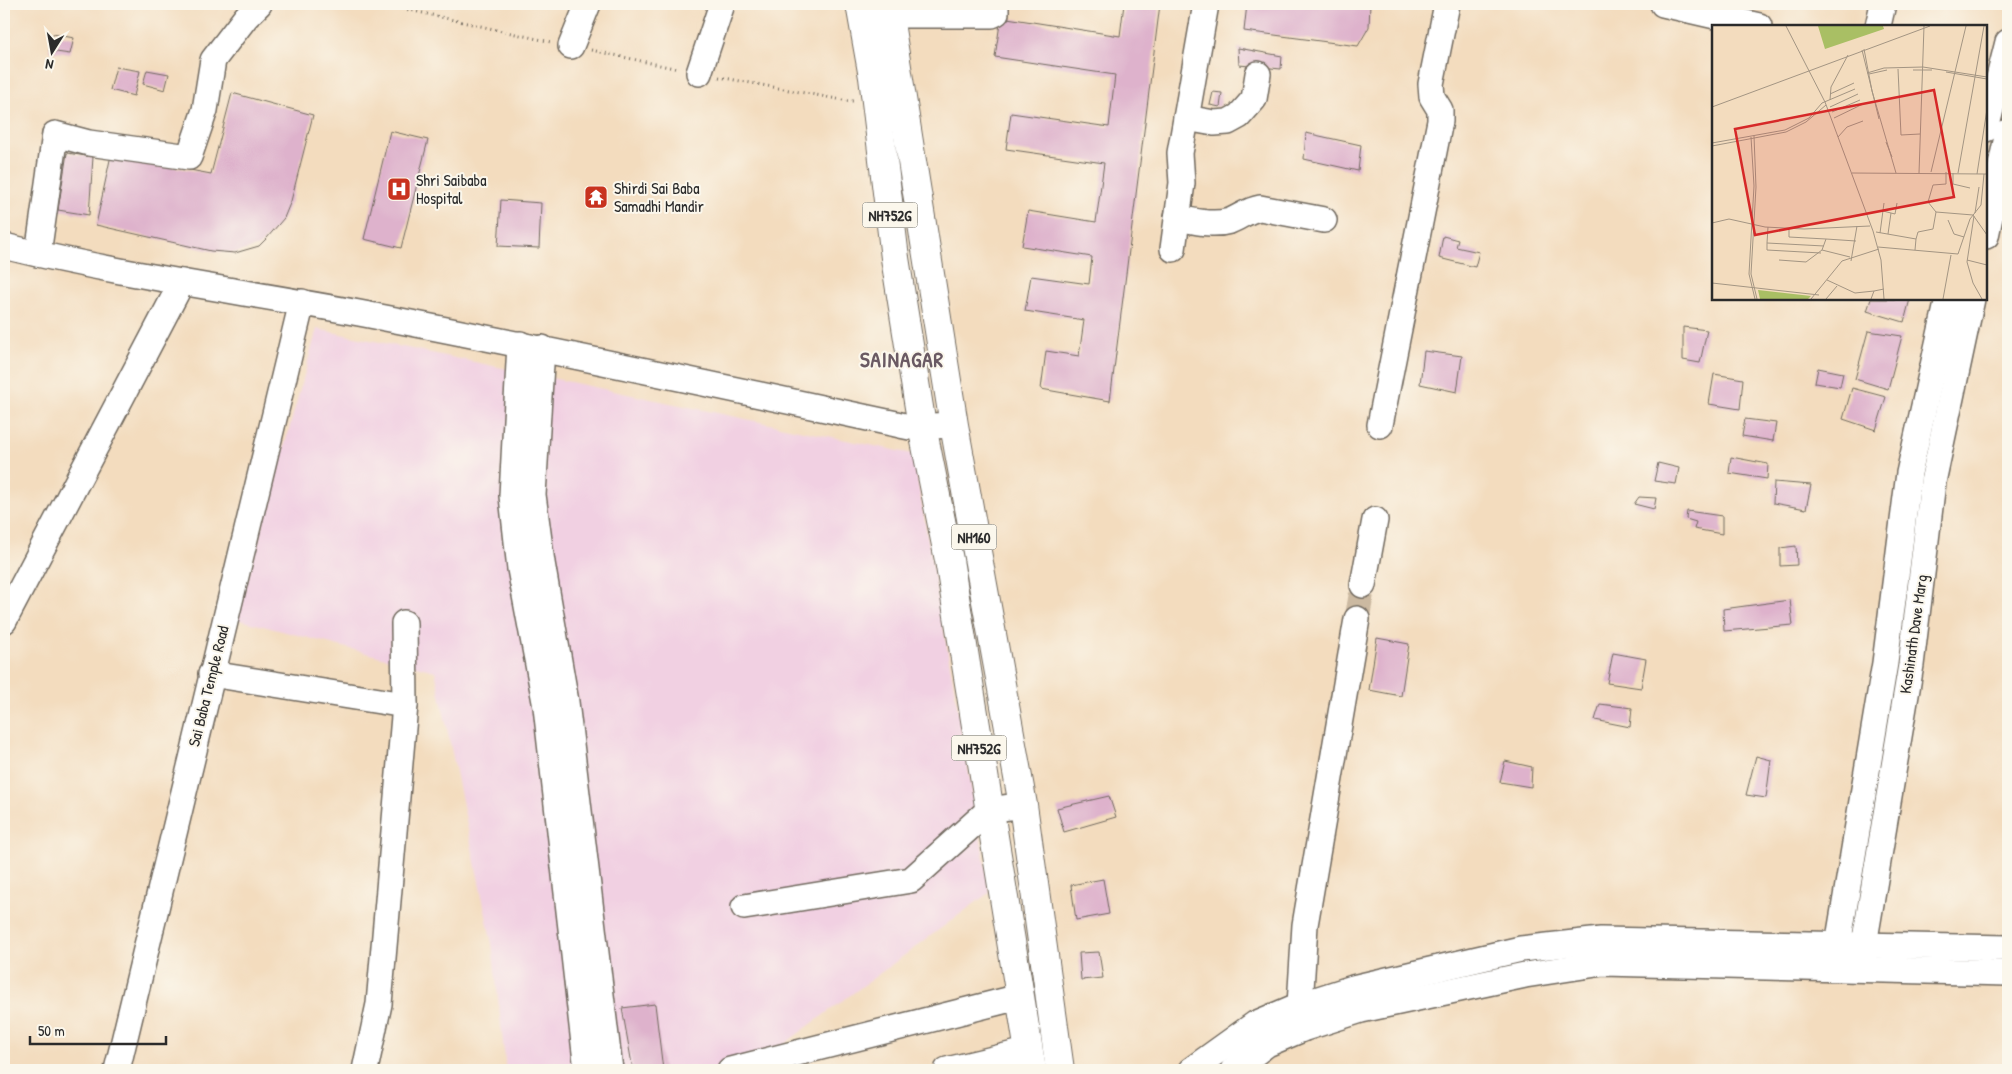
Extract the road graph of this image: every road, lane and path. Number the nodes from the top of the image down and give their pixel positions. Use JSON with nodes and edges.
{"nodes":[{"id":1,"x":260,"y":4,"type":"edge"},
{"id":2,"x":384,"y":4,"type":"edge"},
{"id":3,"x":588,"y":4,"type":"edge"},
{"id":4,"x":722,"y":4,"type":"edge"},
{"id":5,"x":860,"y":4,"type":"edge"},
{"id":6,"x":996,"y":4,"type":"edge"},
{"id":7,"x":1206,"y":4,"type":"edge"},
{"id":8,"x":1447,"y":4,"type":"edge"},
{"id":9,"x":1667,"y":4,"type":"edge"},
{"id":10,"x":1883,"y":4,"type":"edge"},
{"id":11,"x":888,"y":9,"type":"edge"},
{"id":12,"x":1755,"y":25,"type":"edge"},
{"id":13,"x":1878,"y":25,"type":"edge"},
{"id":14,"x":2008,"y":42,"type":"edge"},
{"id":15,"x":571,"y":46,"type":"junction"},
{"id":16,"x":699,"y":73,"type":"junction"},
{"id":17,"x":1258,"y":74,"type":"dead end"},
{"id":18,"x":1996,"y":98,"type":"edge"},
{"id":19,"x":875,"y":99,"type":"junction"},
{"id":20,"x":1186,"y":118,"type":"junction"},
{"id":21,"x":1987,"y":126,"type":"edge"},
{"id":22,"x":2008,"y":132,"type":"edge"},
{"id":23,"x":1177,"y":218,"type":"junction"},
{"id":24,"x":1324,"y":220,"type":"dead end"},
{"id":25,"x":1987,"y":231,"type":"edge"},
{"id":26,"x":4,"y":246,"type":"edge"},
{"id":27,"x":1173,"y":249,"type":"dead end"},
{"id":28,"x":38,"y":254,"type":"junction"},
{"id":29,"x":182,"y":282,"type":"junction"},
{"id":30,"x":1948,"y":300,"type":"edge"},
{"id":31,"x":1972,"y":300,"type":"edge"},
{"id":32,"x":302,"y":302,"type":"junction"},
{"id":33,"x":531,"y":346,"type":"junction"},
{"id":34,"x":954,"y":425,"type":"junction"},
{"id":35,"x":1380,"y":425,"type":"dead end"},
{"id":36,"x":922,"y":426,"type":"junction"},
{"id":37,"x":1375,"y":520,"type":"dead end"},
{"id":38,"x":1363,"y":585,"type":"tunnel mouth"},
{"id":39,"x":1357,"y":619,"type":"tunnel mouth"},
{"id":40,"x":4,"y":621,"type":"edge"},
{"id":41,"x":404,"y":623,"type":"dead end"},
{"id":42,"x":211,"y":674,"type":"junction"},
{"id":43,"x":405,"y":705,"type":"junction"},
{"id":44,"x":1023,"y":805,"type":"junction"},
{"id":45,"x":988,"y":810,"type":"junction"},
{"id":46,"x":744,"y":907,"type":"dead end"},
{"id":47,"x":1838,"y":944,"type":"junction"},
{"id":48,"x":1864,"y":945,"type":"junction"},
{"id":49,"x":2008,"y":948,"type":"edge"},
{"id":50,"x":1839,"y":969,"type":"junction"},
{"id":51,"x":1865,"y":970,"type":"junction"},
{"id":52,"x":2008,"y":973,"type":"edge"},
{"id":53,"x":1019,"y":997,"type":"junction"},
{"id":54,"x":1302,"y":1016,"type":"junction"},
{"id":55,"x":1030,"y":1060,"type":"edge"},
{"id":56,"x":117,"y":1070,"type":"edge"},
{"id":57,"x":365,"y":1070,"type":"edge"},
{"id":58,"x":587,"y":1070,"type":"edge"},
{"id":59,"x":610,"y":1070,"type":"edge"},
{"id":60,"x":730,"y":1070,"type":"edge"},
{"id":61,"x":947,"y":1070,"type":"edge"},
{"id":62,"x":1060,"y":1070,"type":"edge"},
{"id":63,"x":1191,"y":1070,"type":"edge"},
{"id":64,"x":1233,"y":1070,"type":"edge"}],
"edges":[{"from":1,"to":28,"type":"street"},
{"from":2,"to":15,"type":"path"},
{"from":3,"to":15,"type":"street"},
{"from":4,"to":16,"type":"street"},
{"from":5,"to":19,"type":"highway","number":"NH752G"},
{"from":6,"to":11,"type":"street"},
{"from":7,"to":20,"type":"street"},
{"from":8,"to":35,"type":"street"},
{"from":9,"to":12,"type":"street"},
{"from":10,"to":13,"type":"street"},
{"from":11,"to":34,"type":"highway","number":"NH160"},
{"from":14,"to":18,"type":"street"},
{"from":15,"to":16,"type":"path"},
{"from":16,"to":19,"type":"path"},
{"from":17,"to":20,"type":"street"},
{"from":18,"to":21,"type":"street"},
{"from":19,"to":36,"type":"highway","number":"NH752G"},
{"from":20,"to":23,"type":"street"},
{"from":22,"to":25,"type":"street"},
{"from":23,"to":24,"type":"street"},
{"from":23,"to":27,"type":"street"},
{"from":26,"to":28,"type":"street"},
{"from":28,"to":29,"type":"street"},
{"from":29,"to":32,"type":"street"},
{"from":29,"to":40,"type":"street"},
{"from":30,"to":47,"type":"street","name":"Kashinath Dave Marg"},
{"from":31,"to":48,"type":"street","name":"Kashinath Dave Marg"},
{"from":32,"to":33,"type":"street"},
{"from":32,"to":42,"type":"street","name":"Sai Baba Temple Road"},
{"from":33,"to":36,"type":"street"},
{"from":33,"to":58,"type":"street"},
{"from":33,"to":59,"type":"street"},
{"from":34,"to":36,"type":"street"},
{"from":34,"to":44,"type":"highway","number":"NH160"},
{"from":36,"to":45,"type":"highway","number":"NH752G"},
{"from":37,"to":38,"type":"street"},
{"from":39,"to":54,"type":"street"},
{"from":41,"to":43,"type":"street"},
{"from":42,"to":43,"type":"street"},
{"from":42,"to":56,"type":"street","name":"Sai Baba Temple Road"},
{"from":43,"to":57,"type":"street"},
{"from":44,"to":45,"type":"street"},
{"from":44,"to":62,"type":"highway","number":"NH160"},
{"from":45,"to":46,"type":"street"},
{"from":45,"to":53,"type":"highway","number":"NH752G"},
{"from":47,"to":48,"type":"street"},
{"from":47,"to":50,"type":"street","name":"Kashinath Dave Marg"},
{"from":47,"to":54,"type":"street"},
{"from":48,"to":49,"type":"street"},
{"from":48,"to":51,"type":"street","name":"Kashinath Dave Marg"},
{"from":50,"to":51,"type":"street"},
{"from":50,"to":54,"type":"street"},
{"from":51,"to":52,"type":"street"},
{"from":53,"to":55,"type":"highway","number":"NH752G"},
{"from":53,"to":60,"type":"street"},
{"from":54,"to":63,"type":"street"},
{"from":54,"to":64,"type":"street"},
{"from":55,"to":61,"type":"street"}]}
